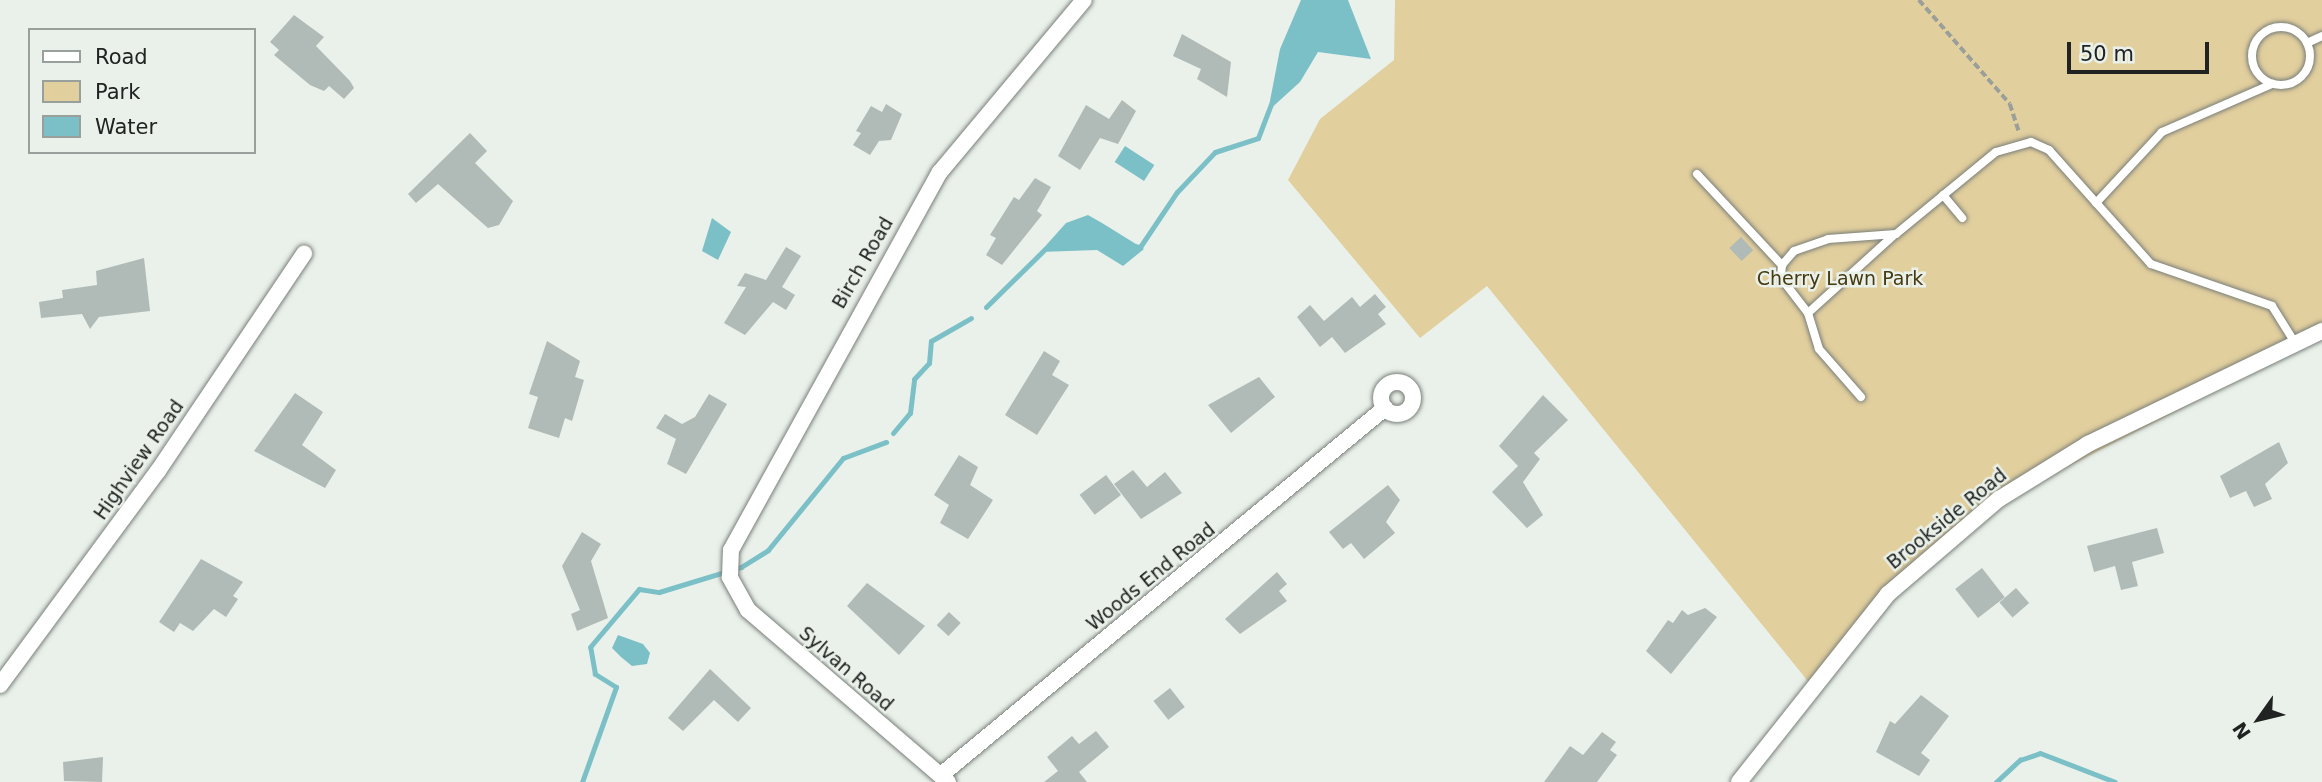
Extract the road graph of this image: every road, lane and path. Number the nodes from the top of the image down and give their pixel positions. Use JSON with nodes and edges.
{"nodes":[{"id":1,"x":1084,"y":0,"type":"edge"},
{"id":2,"x":1919,"y":0,"type":"edge"},
{"id":3,"x":2322,"y":36,"type":"edge"},
{"id":4,"x":2307,"y":43,"type":"junction"},
{"id":5,"x":2272,"y":84,"type":"junction"},
{"id":6,"x":2019,"y":141,"type":"junction"},
{"id":7,"x":1697,"y":174,"type":"dead end"},
{"id":8,"x":1943,"y":195,"type":"junction"},
{"id":9,"x":2096,"y":203,"type":"junction"},
{"id":10,"x":1962,"y":218,"type":"dead end"},
{"id":11,"x":1896,"y":234,"type":"junction"},
{"id":12,"x":304,"y":254,"type":"dead end"},
{"id":13,"x":1782,"y":265,"type":"junction"},
{"id":14,"x":1808,"y":313,"type":"junction"},
{"id":15,"x":2322,"y":331,"type":"edge"},
{"id":16,"x":2297,"y":346,"type":"junction"},
{"id":17,"x":1861,"y":397,"type":"dead end"},
{"id":18,"x":1385,"y":408,"type":"dead end"},
{"id":19,"x":730,"y":570,"type":"joint"},
{"id":20,"x":0,"y":685,"type":"edge"},
{"id":21,"x":945,"y":779,"type":"edge"},
{"id":22,"x":1738,"y":782,"type":"edge"}],
"edges":[{"from":1,"to":19,"type":"street","name":"Birch Road"},
{"from":2,"to":6,"type":"path"},
{"from":3,"to":4,"type":"lane"},
{"from":4,"to":5,"type":"lane"},
{"from":4,"to":5,"type":"lane"},
{"from":5,"to":9,"type":"lane"},
{"from":6,"to":8,"type":"lane"},
{"from":6,"to":9,"type":"lane"},
{"from":7,"to":13,"type":"lane"},
{"from":8,"to":10,"type":"lane"},
{"from":8,"to":11,"type":"lane"},
{"from":9,"to":16,"type":"lane"},
{"from":11,"to":13,"type":"lane"},
{"from":11,"to":14,"type":"lane"},
{"from":12,"to":20,"type":"street","name":"Highview Road"},
{"from":13,"to":14,"type":"lane"},
{"from":14,"to":17,"type":"lane"},
{"from":15,"to":16,"type":"street","name":"Brookside Road"},
{"from":16,"to":22,"type":"street","name":"Brookside Road"},
{"from":18,"to":21,"type":"street","name":"Woods End Road"},
{"from":19,"to":21,"type":"street","name":"Sylvan Road"}]}
